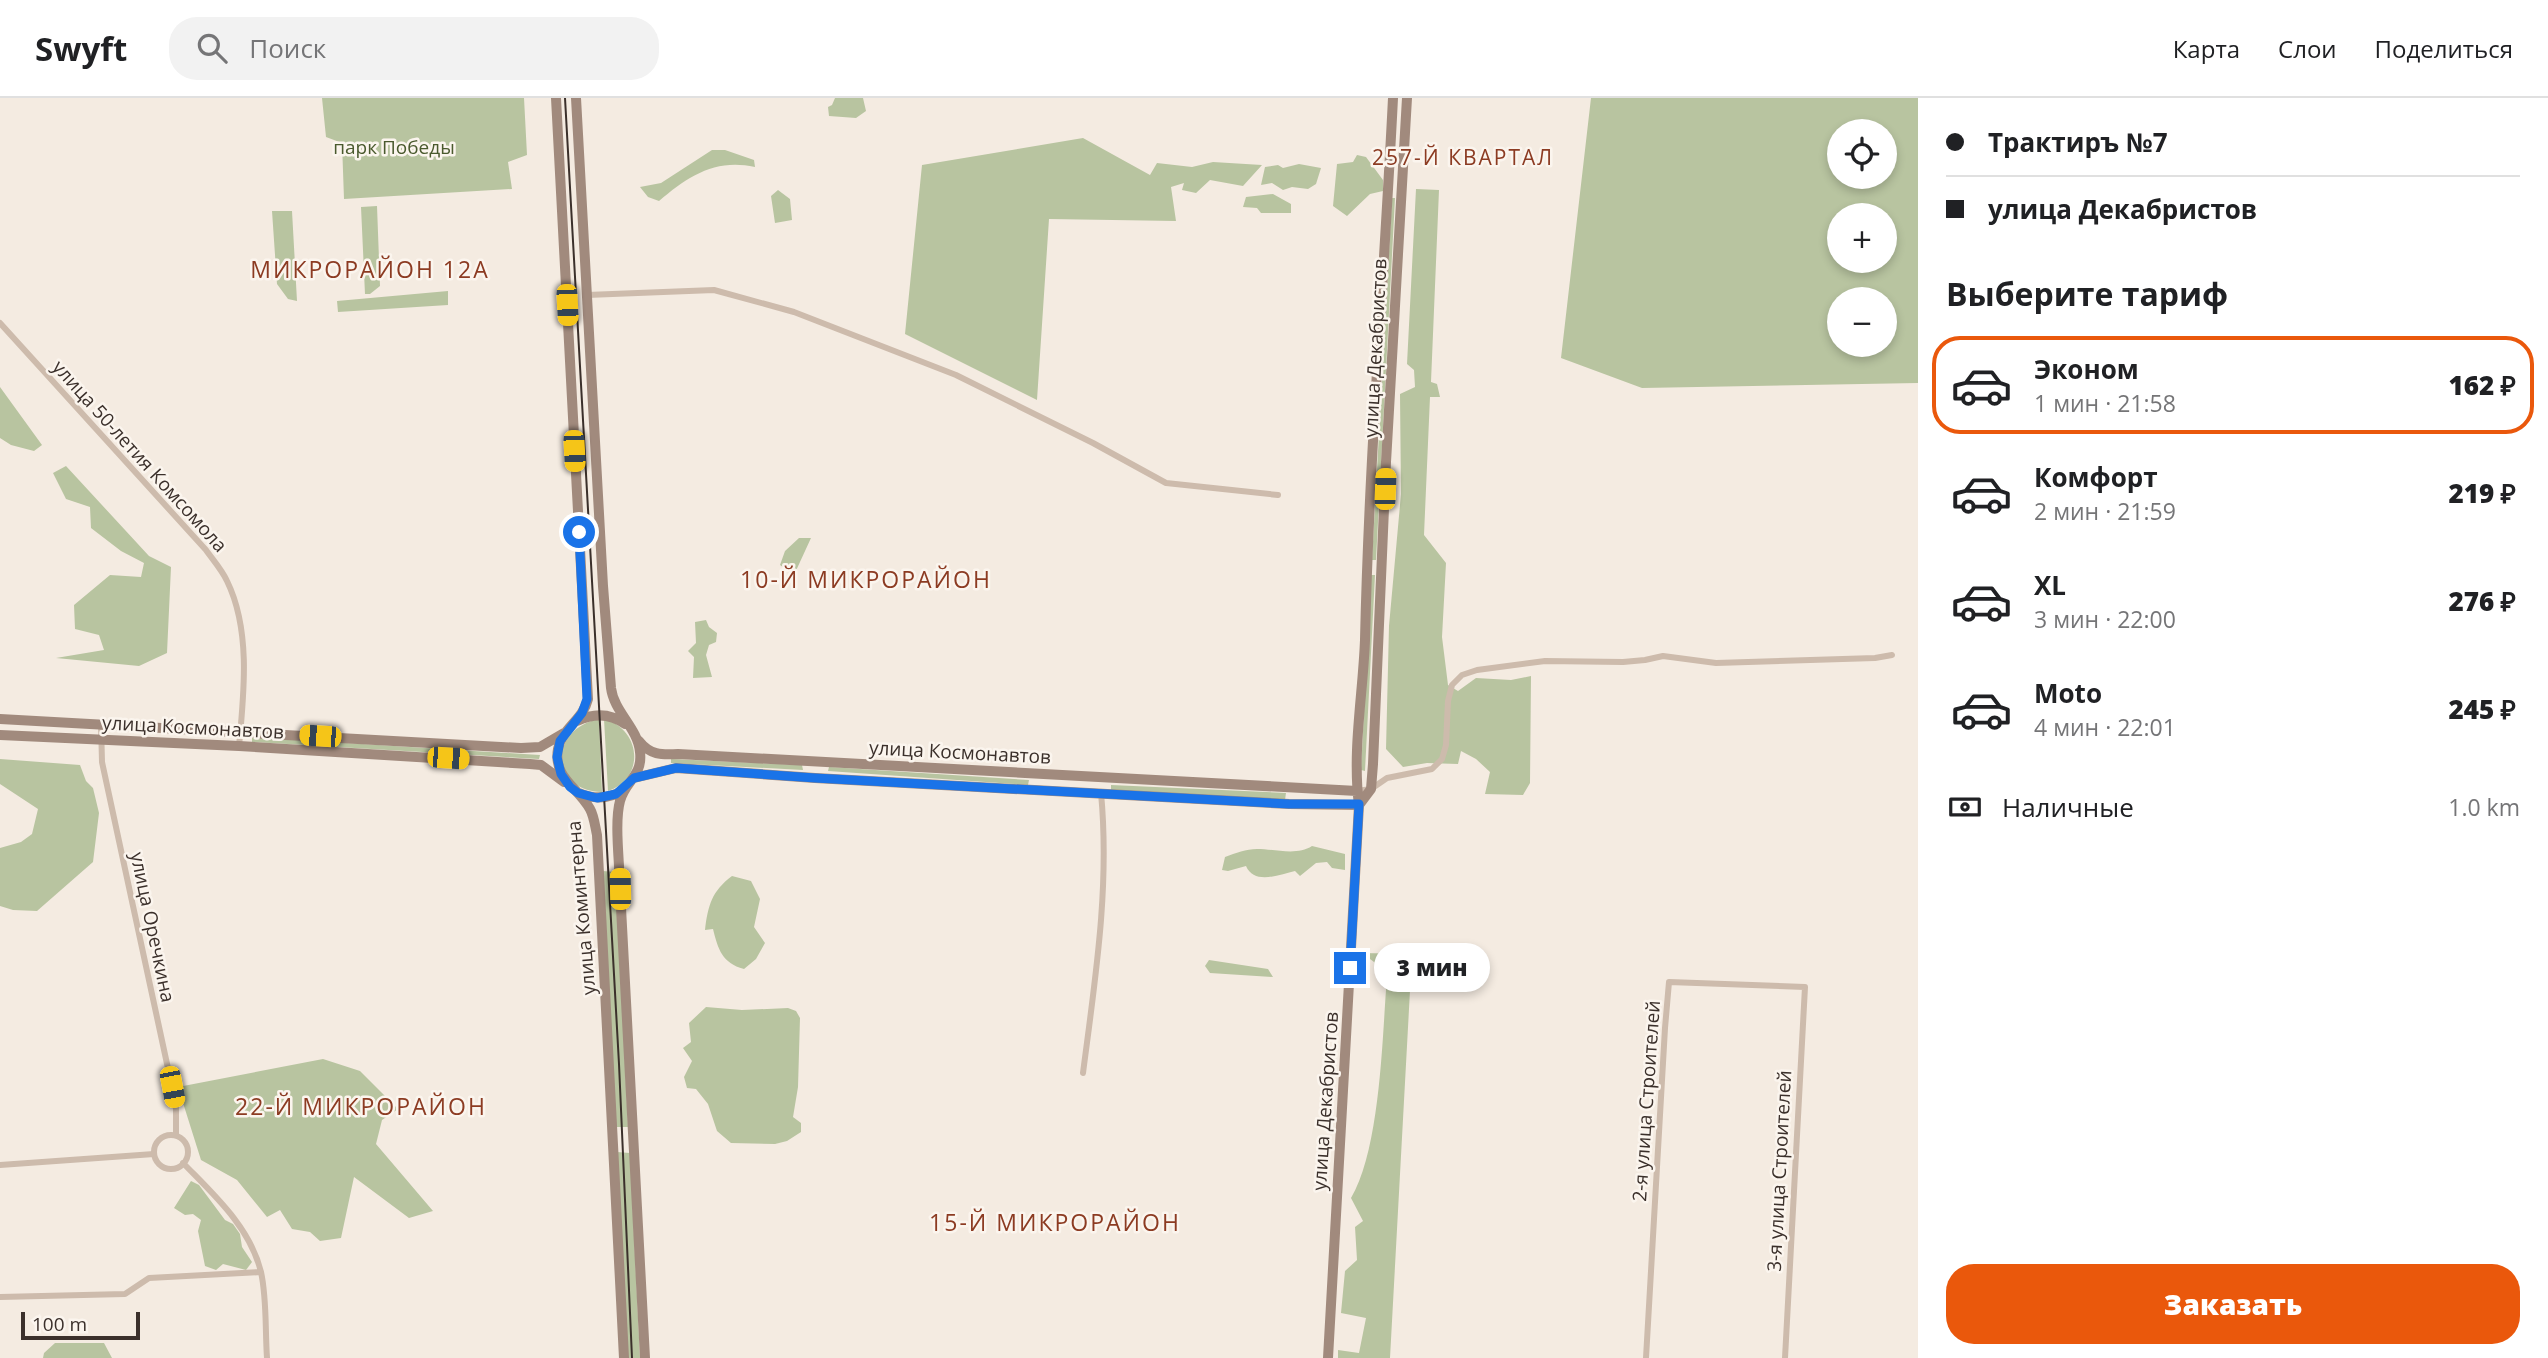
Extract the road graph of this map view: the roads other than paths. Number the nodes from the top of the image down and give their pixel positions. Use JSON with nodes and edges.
{"nodes":[{"id":1,"x":556,"y":98,"type":"edge"},
{"id":2,"x":576,"y":98,"type":"edge"},
{"id":3,"x":1393,"y":98,"type":"edge"},
{"id":4,"x":1407,"y":98,"type":"edge"},
{"id":5,"x":1387,"y":189,"type":"junction"},
{"id":6,"x":1401,"y":190,"type":"junction"},
{"id":7,"x":587,"y":295,"type":"junction"},
{"id":8,"x":0,"y":323,"type":"edge"},
{"id":9,"x":1278,"y":495,"type":"dead end"},
{"id":10,"x":1366,"y":568,"type":"junction"},
{"id":11,"x":1382,"y":570,"type":"junction"},
{"id":12,"x":1892,"y":655,"type":"dead end"},
{"id":13,"x":0,"y":719,"type":"edge"},
{"id":14,"x":577,"y":721,"type":"junction"},
{"id":15,"x":101,"y":724,"type":"junction"},
{"id":16,"x":240,"y":732,"type":"junction"},
{"id":17,"x":564,"y":733,"type":"junction"},
{"id":18,"x":634,"y":733,"type":"junction"},
{"id":19,"x":0,"y":735,"type":"edge"},
{"id":20,"x":101,"y":740,"type":"junction"},
{"id":21,"x":239,"y":746,"type":"junction"},
{"id":22,"x":816,"y":762,"type":"junction"},
{"id":23,"x":634,"y":778,"type":"junction"},
{"id":24,"x":815,"y":778,"type":"junction"},
{"id":25,"x":570,"y":787,"type":"junction"},
{"id":26,"x":1290,"y":788,"type":"junction"},
{"id":27,"x":624,"y":789,"type":"junction"},
{"id":28,"x":1371,"y":789,"type":"junction"},
{"id":29,"x":1357,"y":791,"type":"junction"},
{"id":30,"x":1101,"y":793,"type":"junction"},
{"id":31,"x":1289,"y":804,"type":"junction"},
{"id":32,"x":1359,"y":804,"type":"junction"},
{"id":33,"x":1805,"y":986,"type":"joint"},
{"id":34,"x":1083,"y":1073,"type":"dead end"},
{"id":35,"x":176,"y":1135,"type":"junction"},
{"id":36,"x":154,"y":1154,"type":"junction"},
{"id":37,"x":183,"y":1163,"type":"junction"},
{"id":38,"x":0,"y":1165,"type":"edge"},
{"id":39,"x":261,"y":1272,"type":"junction"},
{"id":40,"x":0,"y":1297,"type":"edge"},
{"id":41,"x":267,"y":1358,"type":"edge"},
{"id":42,"x":624,"y":1358,"type":"edge"},
{"id":43,"x":645,"y":1358,"type":"edge"},
{"id":44,"x":1328,"y":1358,"type":"edge"},
{"id":45,"x":1646,"y":1358,"type":"edge"},
{"id":46,"x":1785,"y":1358,"type":"edge"}],
"edges":[{"from":1,"to":14,"type":"street"},
{"from":2,"to":7,"type":"street"},
{"from":3,"to":5,"type":"street","name":"улица Декабристов"},
{"from":4,"to":6,"type":"street","name":"улица Декабристов"},
{"from":5,"to":6,"type":"street"},
{"from":5,"to":10,"type":"street","name":"улица Декабристов"},
{"from":6,"to":11,"type":"street","name":"улица Декабристов"},
{"from":7,"to":9,"type":"street"},
{"from":7,"to":18,"type":"street"},
{"from":8,"to":16,"type":"street","name":"улица 50-летия Комсомола"},
{"from":10,"to":11,"type":"street"},
{"from":10,"to":29,"type":"street","name":"улица Декабристов"},
{"from":11,"to":28,"type":"street","name":"улица Декабристов"},
{"from":12,"to":28,"type":"street"},
{"from":13,"to":15,"type":"street","name":"улица Космонавтов"},
{"from":14,"to":17,"type":"street"},
{"from":14,"to":18,"type":"street","name":"улица Космонавтов"},
{"from":15,"to":16,"type":"street","name":"улица Космонавтов"},
{"from":15,"to":20,"type":"street","name":"улица Оречкина"},
{"from":16,"to":17,"type":"street","name":"улица Космонавтов"},
{"from":16,"to":21,"type":"street","name":"улица 50-летия Комсомола"},
{"from":17,"to":25,"type":"street","name":"улица Коминтерна"},
{"from":18,"to":22,"type":"street","name":"улица Космонавтов"},
{"from":18,"to":23,"type":"street"},
{"from":19,"to":20,"type":"street","name":"улица Космонавтов"},
{"from":20,"to":21,"type":"street","name":"улица Космонавтов"},
{"from":20,"to":35,"type":"street","name":"улица Оречкина"},
{"from":21,"to":25,"type":"street","name":"улица Космонавтов"},
{"from":22,"to":24,"type":"street"},
{"from":22,"to":26,"type":"street","name":"улица Космонавтов"},
{"from":23,"to":24,"type":"street","name":"улица Космонавтов"},
{"from":23,"to":27,"type":"street"},
{"from":24,"to":30,"type":"street","name":"улица Космонавтов"},
{"from":25,"to":27,"type":"street","name":"улица Космонавтов"},
{"from":25,"to":42,"type":"street","name":"улица Коминтерна"},
{"from":26,"to":29,"type":"street","name":"улица Космонавтов"},
{"from":26,"to":31,"type":"street"},
{"from":27,"to":43,"type":"street","name":"улица Коминтерна"},
{"from":28,"to":29,"type":"street"},
{"from":28,"to":32,"type":"street"},
{"from":29,"to":32,"type":"street","name":"улица Декабристов"},
{"from":30,"to":31,"type":"street","name":"улица Космонавтов"},
{"from":30,"to":34,"type":"street"},
{"from":31,"to":32,"type":"street","name":"улица Космонавтов"},
{"from":32,"to":44,"type":"street","name":"улица Декабристов"},
{"from":33,"to":45,"type":"street","name":"2-я улица Строителей"},
{"from":33,"to":46,"type":"street","name":"3-я улица Строителей"},
{"from":35,"to":36,"type":"street"},
{"from":35,"to":37,"type":"street","name":"улица Оречкина"},
{"from":36,"to":37,"type":"street"},
{"from":36,"to":38,"type":"street"},
{"from":37,"to":39,"type":"street","name":"улица Оречкина"},
{"from":39,"to":40,"type":"street"},
{"from":39,"to":41,"type":"street","name":"улица Оречкина"}]}
